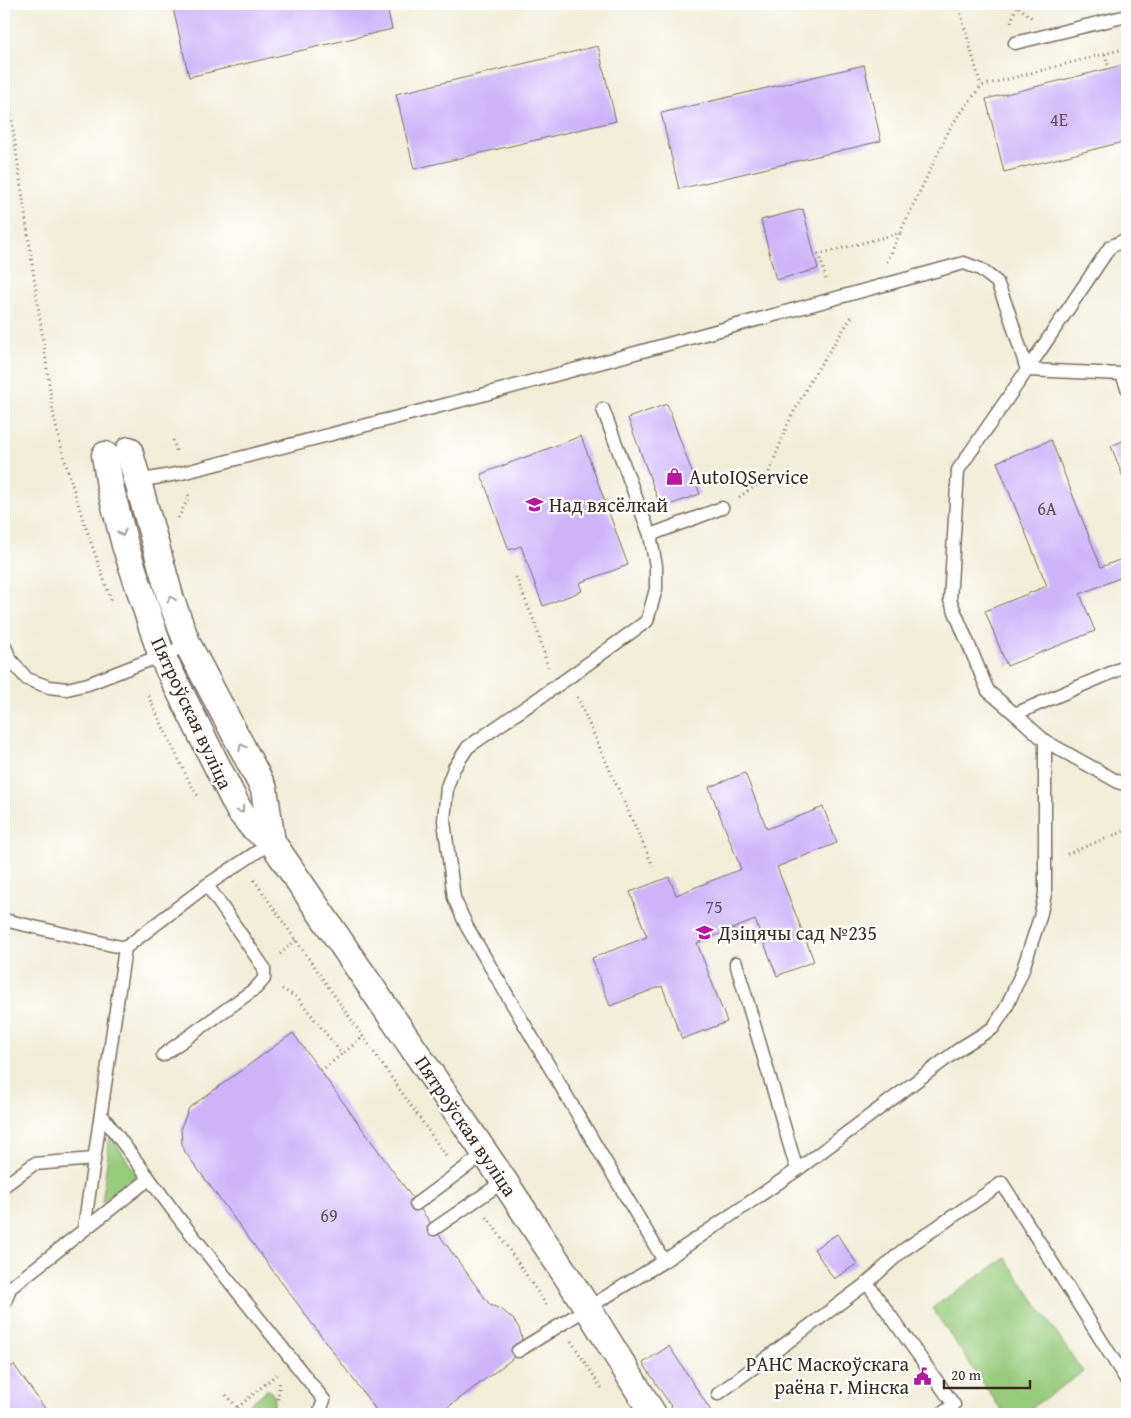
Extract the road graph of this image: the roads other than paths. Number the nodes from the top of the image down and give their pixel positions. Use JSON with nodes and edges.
{"nodes":[{"id":1,"x":1127,"y":16,"type":"edge"},
{"id":2,"x":1015,"y":43,"type":"dead end"},
{"id":3,"x":1127,"y":240,"type":"edge"},
{"id":4,"x":1027,"y":370,"type":"junction"},
{"id":5,"x":1127,"y":388,"type":"edge"},
{"id":6,"x":603,"y":409,"type":"dead end"},
{"id":7,"x":138,"y":481,"type":"junction"},
{"id":8,"x":110,"y":486,"type":"junction"},
{"id":9,"x":722,"y":508,"type":"road end"},
{"id":10,"x":650,"y":535,"type":"junction"},
{"id":11,"x":4,"y":644,"type":"edge"},
{"id":12,"x":188,"y":645,"type":"junction"},
{"id":13,"x":161,"y":654,"type":"junction"},
{"id":14,"x":1127,"y":666,"type":"edge"},
{"id":15,"x":1015,"y":714,"type":"junction"},
{"id":16,"x":1046,"y":741,"type":"junction"},
{"id":17,"x":1127,"y":781,"type":"edge"},
{"id":18,"x":272,"y":842,"type":"junction"},
{"id":19,"x":207,"y":885,"type":"junction"},
{"id":20,"x":4,"y":920,"type":"edge"},
{"id":21,"x":125,"y":948,"type":"junction"},
{"id":22,"x":736,"y":963,"type":"dead end"},
{"id":23,"x":163,"y":1055,"type":"dead end"},
{"id":24,"x":102,"y":1114,"type":"junction"},
{"id":25,"x":485,"y":1153,"type":"junction"},
{"id":26,"x":94,"y":1159,"type":"junction"},
{"id":27,"x":798,"y":1170,"type":"junction"},
{"id":28,"x":149,"y":1179,"type":"junction"},
{"id":29,"x":504,"y":1181,"type":"junction"},
{"id":30,"x":4,"y":1186,"type":"edge"},
{"id":31,"x":416,"y":1204,"type":"dead end"},
{"id":32,"x":434,"y":1228,"type":"dead end"},
{"id":33,"x":84,"y":1229,"type":"junction"},
{"id":34,"x":664,"y":1261,"type":"junction"},
{"id":35,"x":867,"y":1283,"type":"junction"},
{"id":36,"x":4,"y":1305,"type":"edge"},
{"id":37,"x":587,"y":1307,"type":"junction"},
{"id":38,"x":518,"y":1350,"type":"dead end"},
{"id":39,"x":1127,"y":1381,"type":"edge"},
{"id":40,"x":718,"y":1394,"type":"dead end"},
{"id":41,"x":647,"y":1410,"type":"edge"},
{"id":42,"x":320,"y":1414,"type":"edge"},
{"id":43,"x":940,"y":1414,"type":"edge"}],
"edges":[{"from":1,"to":2,"type":"lane"},
{"from":3,"to":4,"type":"lane"},
{"from":4,"to":5,"type":"lane"},
{"from":4,"to":7,"type":"lane"},
{"from":4,"to":15,"type":"lane"},
{"from":6,"to":10,"type":"lane"},
{"from":7,"to":8,"type":"street"},
{"from":7,"to":8,"type":"street","name":"Пятроўская вуліца"},
{"from":12,"to":7,"type":"street","name":"Пятроўская вуліца","one_way":true},
{"from":8,"to":13,"type":"street","name":"Пятроўская вуліца","one_way":true},
{"from":9,"to":10,"type":"lane"},
{"from":10,"to":34,"type":"lane"},
{"from":11,"to":13,"type":"lane"},
{"from":12,"to":13,"type":"lane"},
{"from":18,"to":12,"type":"street","name":"Пятроўская вуліца","one_way":true},
{"from":13,"to":18,"type":"street","name":"Пятроўская вуліца","one_way":true},
{"from":14,"to":15,"type":"lane"},
{"from":15,"to":16,"type":"lane"},
{"from":16,"to":17,"type":"lane"},
{"from":16,"to":27,"type":"lane"},
{"from":18,"to":19,"type":"lane"},
{"from":18,"to":25,"type":"street","name":"Пятроўская вуліца"},
{"from":19,"to":21,"type":"lane"},
{"from":19,"to":23,"type":"lane"},
{"from":20,"to":21,"type":"lane"},
{"from":21,"to":24,"type":"lane"},
{"from":22,"to":27,"type":"lane"},
{"from":24,"to":26,"type":"lane"},
{"from":24,"to":28,"type":"lane"},
{"from":25,"to":29,"type":"street","name":"Пятроўская вуліца"},
{"from":25,"to":31,"type":"lane"},
{"from":26,"to":30,"type":"lane"},
{"from":26,"to":33,"type":"lane"},
{"from":27,"to":34,"type":"lane"},
{"from":28,"to":33,"type":"lane"},
{"from":28,"to":42,"type":"lane"},
{"from":29,"to":32,"type":"lane"},
{"from":29,"to":37,"type":"street","name":"Пятроўская вуліца"},
{"from":33,"to":36,"type":"lane"},
{"from":34,"to":37,"type":"lane"},
{"from":35,"to":39,"type":"lane"},
{"from":35,"to":40,"type":"lane"},
{"from":35,"to":43,"type":"lane"},
{"from":37,"to":38,"type":"lane"},
{"from":37,"to":41,"type":"street","name":"Пятроўская вуліца"}]}
